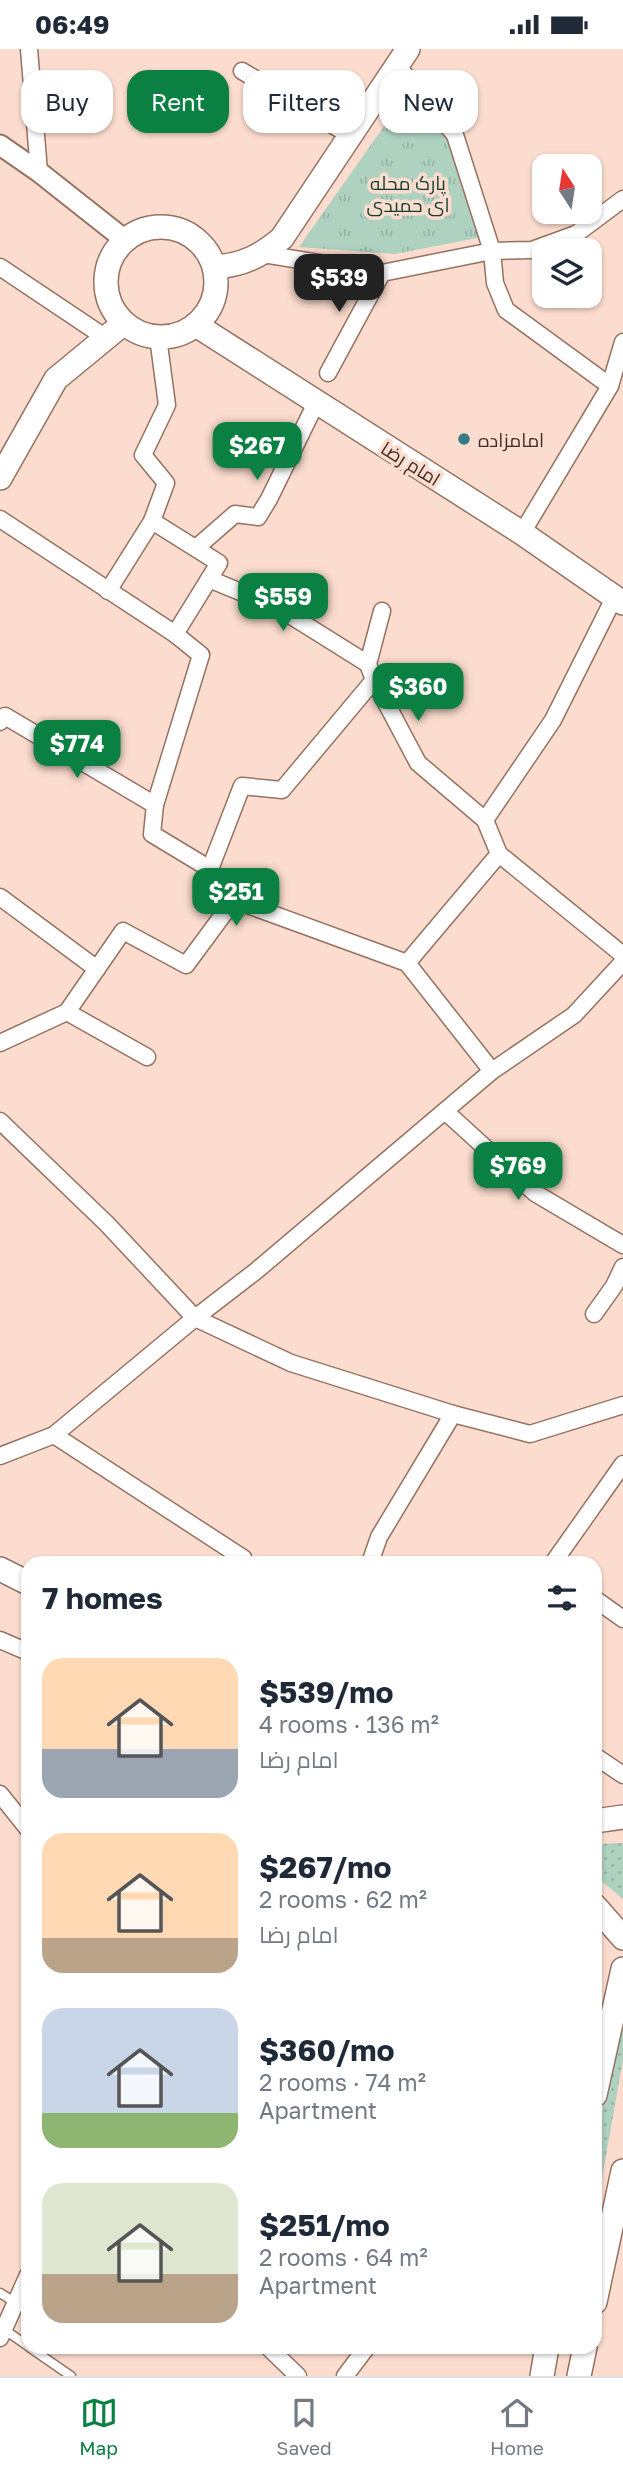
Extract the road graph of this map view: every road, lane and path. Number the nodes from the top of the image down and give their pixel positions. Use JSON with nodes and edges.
{"nodes":[{"id":1,"x":29,"y":49,"type":"edge"},
{"id":2,"x":402,"y":57,"type":"edge"},
{"id":3,"x":242,"y":71,"type":"dead end"},
{"id":4,"x":351,"y":136,"type":"junction"},
{"id":5,"x":0,"y":145,"type":"edge"},
{"id":6,"x":39,"y":172,"type":"junction"},
{"id":7,"x":623,"y":199,"type":"edge"},
{"id":8,"x":125,"y":240,"type":"junction"},
{"id":9,"x":492,"y":251,"type":"junction"},
{"id":10,"x":263,"y":254,"type":"junction"},
{"id":11,"x":0,"y":267,"type":"edge"},
{"id":12,"x":215,"y":267,"type":"junction"},
{"id":13,"x":382,"y":273,"type":"junction"},
{"id":14,"x":124,"y":323,"type":"junction"},
{"id":15,"x":196,"y":325,"type":"junction"},
{"id":16,"x":158,"y":337,"type":"junction"},
{"id":17,"x":106,"y":338,"type":"junction"},
{"id":18,"x":623,"y":342,"type":"edge"},
{"id":19,"x":623,"y":371,"type":"edge"},
{"id":20,"x":328,"y":373,"type":"dead end"},
{"id":21,"x":616,"y":390,"type":"edge"},
{"id":22,"x":316,"y":403,"type":"junction"},
{"id":23,"x":0,"y":478,"type":"edge"},
{"id":24,"x":0,"y":519,"type":"edge"},
{"id":25,"x":152,"y":521,"type":"junction"},
{"id":26,"x":522,"y":533,"type":"junction"},
{"id":27,"x":196,"y":548,"type":"junction"},
{"id":28,"x":209,"y":579,"type":"junction"},
{"id":29,"x":108,"y":591,"type":"junction"},
{"id":30,"x":618,"y":601,"type":"edge"},
{"id":31,"x":382,"y":611,"type":"dead end"},
{"id":32,"x":175,"y":634,"type":"junction"},
{"id":33,"x":368,"y":664,"type":"junction"},
{"id":34,"x":374,"y":680,"type":"junction"},
{"id":35,"x":0,"y":722,"type":"edge"},
{"id":36,"x":155,"y":805,"type":"junction"},
{"id":37,"x":485,"y":820,"type":"junction"},
{"id":38,"x":499,"y":855,"type":"junction"},
{"id":39,"x":210,"y":869,"type":"junction"},
{"id":40,"x":0,"y":897,"type":"edge"},
{"id":41,"x":234,"y":900,"type":"junction"},
{"id":42,"x":623,"y":955,"type":"edge"},
{"id":43,"x":623,"y":962,"type":"edge"},
{"id":44,"x":407,"y":963,"type":"junction"},
{"id":45,"x":97,"y":969,"type":"junction"},
{"id":46,"x":67,"y":1013,"type":"junction"},
{"id":47,"x":0,"y":1043,"type":"edge"},
{"id":48,"x":148,"y":1057,"type":"dead end"},
{"id":49,"x":492,"y":1071,"type":"junction"},
{"id":50,"x":446,"y":1112,"type":"junction"},
{"id":51,"x":0,"y":1121,"type":"edge"},
{"id":52,"x":623,"y":1245,"type":"edge"},
{"id":53,"x":623,"y":1267,"type":"edge"},
{"id":54,"x":594,"y":1314,"type":"dead end"},
{"id":55,"x":195,"y":1318,"type":"junction"},
{"id":56,"x":623,"y":1405,"type":"edge"},
{"id":57,"x":453,"y":1414,"type":"junction"},
{"id":58,"x":54,"y":1435,"type":"junction"},
{"id":59,"x":0,"y":1456,"type":"edge"},
{"id":60,"x":623,"y":1464,"type":"edge"},
{"id":61,"x":240,"y":1556,"type":"edge"},
{"id":62,"x":372,"y":1556,"type":"edge"},
{"id":63,"x":558,"y":1556,"type":"edge"},
{"id":64,"x":0,"y":1569,"type":"edge"},
{"id":65,"x":21,"y":1580,"type":"edge"},
{"id":66,"x":602,"y":1604,"type":"edge"},
{"id":67,"x":623,"y":1619,"type":"edge"},
{"id":68,"x":0,"y":1640,"type":"edge"},
{"id":69,"x":21,"y":1649,"type":"edge"},
{"id":70,"x":602,"y":1761,"type":"edge"},
{"id":71,"x":623,"y":1775,"type":"edge"},
{"id":72,"x":0,"y":1794,"type":"edge"},
{"id":73,"x":623,"y":1817,"type":"edge"},
{"id":74,"x":21,"y":1820,"type":"edge"},
{"id":75,"x":602,"y":1820,"type":"edge"},
{"id":76,"x":602,"y":1914,"type":"edge"},
{"id":77,"x":623,"y":1938,"type":"edge"},
{"id":78,"x":623,"y":1969,"type":"edge"},
{"id":79,"x":602,"y":2064,"type":"edge"},
{"id":80,"x":623,"y":2171,"type":"edge"},
{"id":81,"x":602,"y":2269,"type":"edge"},
{"id":82,"x":21,"y":2291,"type":"edge"},
{"id":83,"x":0,"y":2293,"type":"edge"},
{"id":84,"x":16,"y":2303,"type":"junction"},
{"id":85,"x":2,"y":2334,"type":"edge"},
{"id":86,"x":21,"y":2344,"type":"edge"},
{"id":87,"x":38,"y":2354,"type":"edge"},
{"id":88,"x":275,"y":2354,"type":"edge"},
{"id":89,"x":362,"y":2354,"type":"edge"},
{"id":90,"x":546,"y":2354,"type":"edge"},
{"id":91,"x":584,"y":2354,"type":"edge"},
{"id":92,"x":71,"y":2376,"type":"edge"},
{"id":93,"x":298,"y":2376,"type":"edge"},
{"id":94,"x":345,"y":2376,"type":"edge"},
{"id":95,"x":542,"y":2376,"type":"edge"},
{"id":96,"x":579,"y":2376,"type":"edge"}],
"edges":[{"from":1,"to":6,"type":"street"},
{"from":2,"to":4,"type":"main road"},
{"from":2,"to":9,"type":"street"},
{"from":3,"to":4,"type":"street"},
{"from":4,"to":10,"type":"main road"},
{"from":5,"to":6,"type":"street"},
{"from":6,"to":8,"type":"street"},
{"from":7,"to":9,"type":"street"},
{"from":8,"to":12,"type":"main road"},
{"from":8,"to":14,"type":"main road"},
{"from":9,"to":13,"type":"street"},
{"from":9,"to":21,"type":"street"},
{"from":10,"to":12,"type":"main road"},
{"from":10,"to":13,"type":"street"},
{"from":11,"to":17,"type":"street"},
{"from":12,"to":15,"type":"main road"},
{"from":13,"to":20,"type":"street"},
{"from":14,"to":16,"type":"main road"},
{"from":14,"to":17,"type":"main road"},
{"from":15,"to":16,"type":"main road"},
{"from":15,"to":22,"type":"main road","name":"امام رضا"},
{"from":16,"to":25,"type":"street"},
{"from":17,"to":23,"type":"main road"},
{"from":18,"to":21,"type":"street"},
{"from":19,"to":21,"type":"street"},
{"from":21,"to":26,"type":"street"},
{"from":22,"to":26,"type":"main road","name":"امام رضا"},
{"from":22,"to":27,"type":"street"},
{"from":24,"to":29,"type":"street"},
{"from":25,"to":27,"type":"street"},
{"from":25,"to":29,"type":"street"},
{"from":26,"to":30,"type":"main road","name":"امام رضا"},
{"from":27,"to":28,"type":"street"},
{"from":28,"to":32,"type":"street"},
{"from":28,"to":33,"type":"street"},
{"from":29,"to":32,"type":"street"},
{"from":30,"to":37,"type":"street"},
{"from":31,"to":33,"type":"street"},
{"from":32,"to":36,"type":"street"},
{"from":33,"to":34,"type":"street"},
{"from":34,"to":37,"type":"street"},
{"from":34,"to":39,"type":"street"},
{"from":35,"to":36,"type":"street"},
{"from":36,"to":39,"type":"street"},
{"from":37,"to":38,"type":"street"},
{"from":38,"to":42,"type":"street"},
{"from":38,"to":44,"type":"street"},
{"from":39,"to":41,"type":"street"},
{"from":40,"to":45,"type":"street"},
{"from":41,"to":44,"type":"street"},
{"from":41,"to":45,"type":"street"},
{"from":43,"to":49,"type":"street"},
{"from":44,"to":49,"type":"street"},
{"from":45,"to":46,"type":"street"},
{"from":46,"to":47,"type":"street"},
{"from":46,"to":48,"type":"street"},
{"from":49,"to":50,"type":"street"},
{"from":50,"to":52,"type":"street"},
{"from":50,"to":55,"type":"street"},
{"from":51,"to":55,"type":"street"},
{"from":53,"to":54,"type":"street"},
{"from":55,"to":57,"type":"street"},
{"from":55,"to":58,"type":"street"},
{"from":56,"to":57,"type":"street"},
{"from":57,"to":62,"type":"street"},
{"from":58,"to":59,"type":"street"},
{"from":58,"to":61,"type":"street"},
{"from":60,"to":63,"type":"street"},
{"from":64,"to":65,"type":"main road"},
{"from":66,"to":67,"type":"street"},
{"from":68,"to":69,"type":"street"},
{"from":70,"to":71,"type":"street"},
{"from":72,"to":74,"type":"street"},
{"from":73,"to":75,"type":"main road"},
{"from":76,"to":77,"type":"main road"},
{"from":78,"to":79,"type":"main road"},
{"from":80,"to":81,"type":"main road"},
{"from":82,"to":84,"type":"street"},
{"from":83,"to":84,"type":"lane"},
{"from":84,"to":85,"type":"street"},
{"from":85,"to":86,"type":"lane"},
{"from":87,"to":92,"type":"lane"},
{"from":88,"to":93,"type":"street"},
{"from":89,"to":94,"type":"street"},
{"from":90,"to":95,"type":"main road"},
{"from":91,"to":96,"type":"main road"}]}
